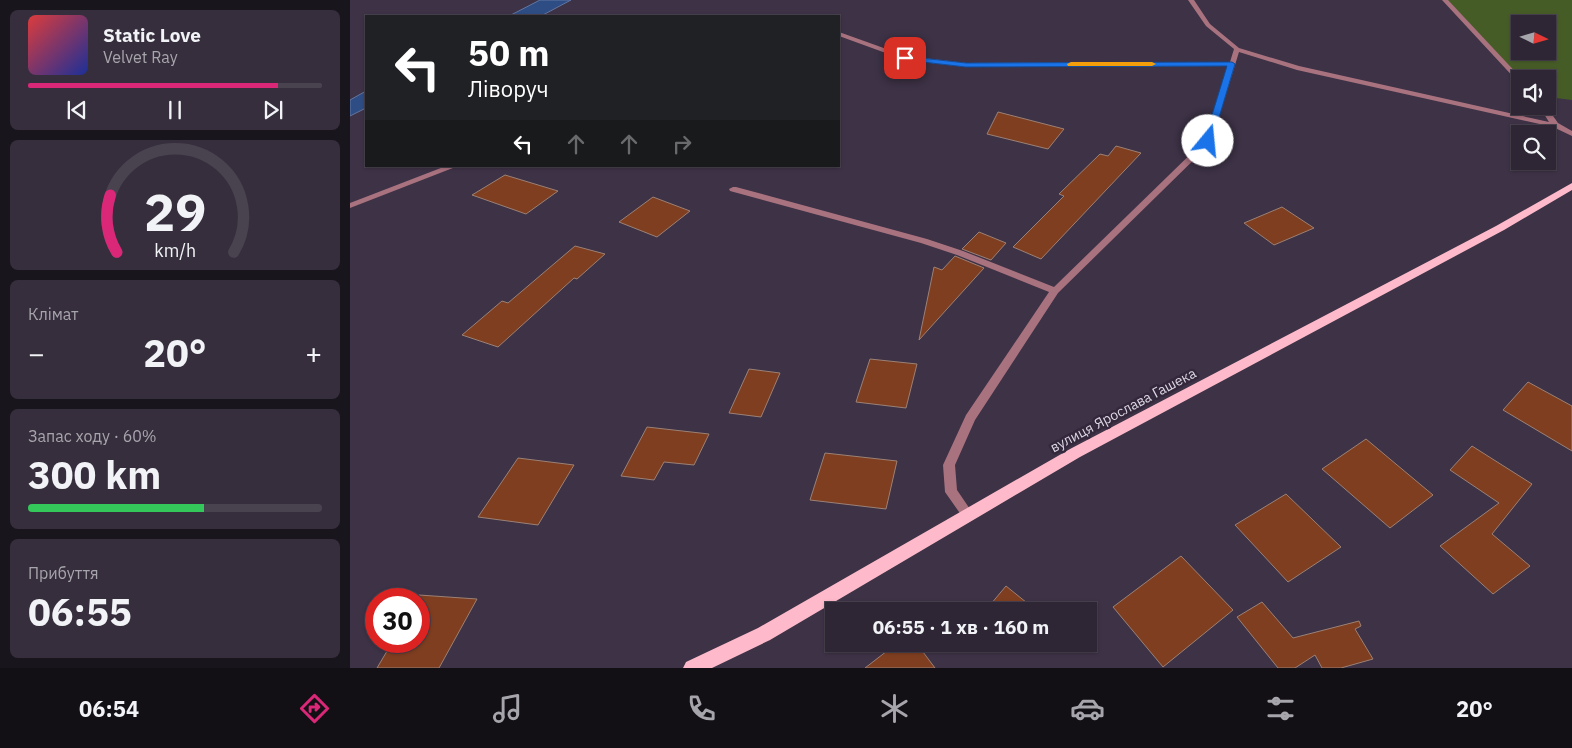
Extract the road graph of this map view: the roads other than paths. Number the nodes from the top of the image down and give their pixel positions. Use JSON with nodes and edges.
{"nodes":[{"id":1,"x":1191,"y":0,"type":"edge"},
{"id":2,"x":1445,"y":0,"type":"edge"},
{"id":3,"x":840,"y":34,"type":"edge"},
{"id":4,"x":1237,"y":49,"type":"junction"},
{"id":5,"x":1232,"y":64,"type":"junction"},
{"id":6,"x":1511,"y":71,"type":"edge"},
{"id":7,"x":1548,"y":115,"type":"edge"},
{"id":8,"x":1555,"y":125,"type":"joint"},
{"id":9,"x":1556,"y":126,"type":"edge"},
{"id":10,"x":1572,"y":134,"type":"edge"},
{"id":11,"x":451,"y":167,"type":"edge"},
{"id":12,"x":733,"y":189,"type":"dead end"},
{"id":13,"x":1571,"y":189,"type":"edge"},
{"id":14,"x":350,"y":206,"type":"edge"},
{"id":15,"x":1055,"y":291,"type":"junction"},
{"id":16,"x":968,"y":515,"type":"junction"},
{"id":17,"x":692,"y":668,"type":"edge"}],
"edges":[{"from":1,"to":4,"type":"street"},
{"from":2,"to":6,"type":"street"},
{"from":3,"to":5,"type":"street"},
{"from":4,"to":5,"type":"street"},
{"from":4,"to":8,"type":"street"},
{"from":5,"to":15,"type":"street"},
{"from":7,"to":8,"type":"street"},
{"from":9,"to":10,"type":"street"},
{"from":11,"to":14,"type":"street"},
{"from":12,"to":15,"type":"street"},
{"from":13,"to":16,"type":"main road","name":"вулиця Ярослава Гашека"},
{"from":15,"to":16,"type":"street"},
{"from":16,"to":17,"type":"main road","name":"вулиця Ярослава Гашека"}]}
